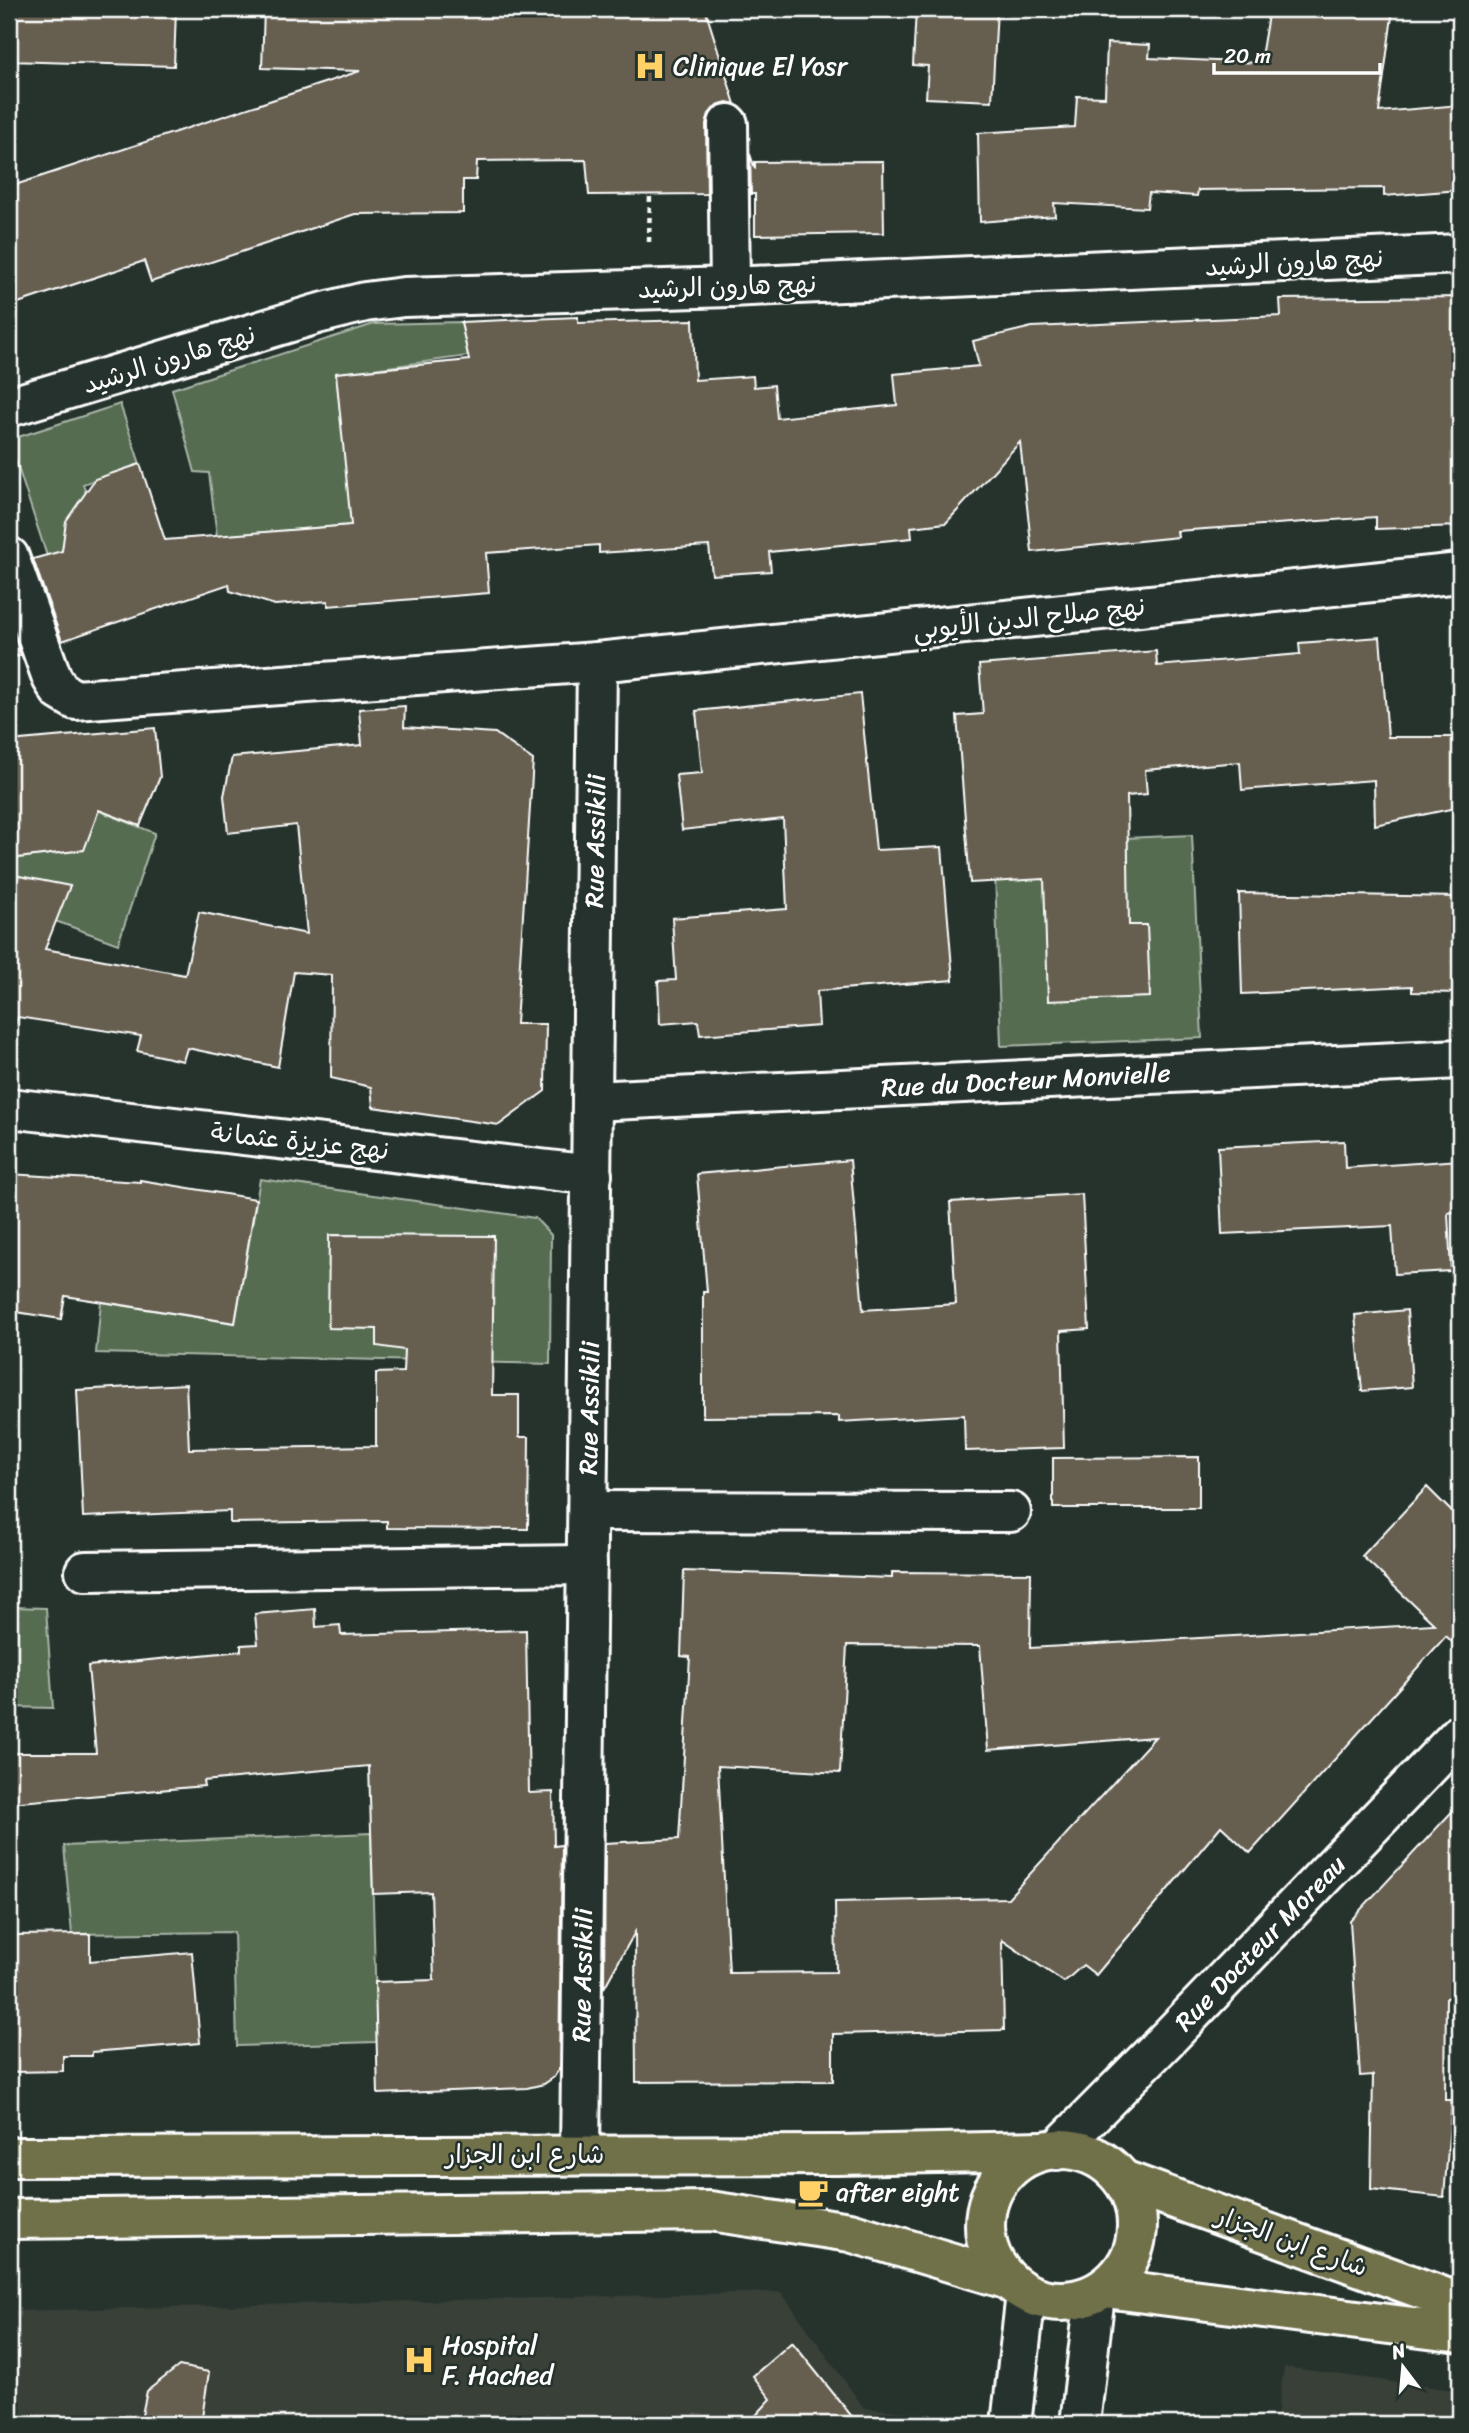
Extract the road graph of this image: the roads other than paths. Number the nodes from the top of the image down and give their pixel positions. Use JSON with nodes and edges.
{"nodes":[{"id":1,"x":727,"y":124,"type":"dead end"},
{"id":2,"x":1460,"y":254,"type":"edge"},
{"id":3,"x":730,"y":288,"type":"junction"},
{"id":4,"x":9,"y":407,"type":"edge"},
{"id":5,"x":9,"y":557,"type":"edge"},
{"id":6,"x":1460,"y":573,"type":"edge"},
{"id":7,"x":597,"y":662,"type":"junction"},
{"id":8,"x":1460,"y":1059,"type":"edge"},
{"id":9,"x":592,"y":1101,"type":"junction"},
{"id":10,"x":9,"y":1108,"type":"edge"},
{"id":11,"x":592,"y":1175,"type":"junction"},
{"id":12,"x":588,"y":1511,"type":"junction"},
{"id":13,"x":1011,"y":1512,"type":"dead end"},
{"id":14,"x":587,"y":1565,"type":"junction"},
{"id":15,"x":85,"y":1571,"type":"dead end"},
{"id":16,"x":1460,"y":1734,"type":"edge"},
{"id":17,"x":1049,"y":2151,"type":"junction"},
{"id":18,"x":580,"y":2154,"type":"junction"},
{"id":19,"x":9,"y":2157,"type":"edge"},
{"id":20,"x":1123,"y":2179,"type":"junction"},
{"id":21,"x":9,"y":2219,"type":"edge"},
{"id":22,"x":1016,"y":2286,"type":"junction"},
{"id":23,"x":1100,"y":2291,"type":"junction"},
{"id":24,"x":1460,"y":2303,"type":"edge"},
{"id":25,"x":1460,"y":2333,"type":"edge"},
{"id":26,"x":1011,"y":2424,"type":"edge"},
{"id":27,"x":1080,"y":2424,"type":"edge"}],
"edges":[{"from":1,"to":3,"type":"street"},
{"from":2,"to":3,"type":"street","name":"نهج هارون الرشيد"},
{"from":3,"to":4,"type":"street","name":"نهج هارون الرشيد"},
{"from":5,"to":7,"type":"street","name":"نهج صلاح الدين الأيوبي"},
{"from":6,"to":7,"type":"street","name":"نهج صلاح الدين الأيوبي"},
{"from":7,"to":9,"type":"street","name":"Rue Assikili"},
{"from":8,"to":9,"type":"street","name":"Rue du Docteur Monvielle"},
{"from":9,"to":11,"type":"street","name":"Rue Assikili"},
{"from":10,"to":11,"type":"street","name":"نهج عزيزة عثمانة"},
{"from":11,"to":12,"type":"street","name":"Rue Assikili"},
{"from":12,"to":13,"type":"street"},
{"from":12,"to":14,"type":"street","name":"Rue Assikili"},
{"from":14,"to":15,"type":"street"},
{"from":14,"to":18,"type":"street","name":"Rue Assikili"},
{"from":16,"to":17,"type":"street","name":"Rue Docteur Moreau"},
{"from":17,"to":18,"type":"main road","name":"شارع ابن الجزار"},
{"from":17,"to":20,"type":"main road"},
{"from":17,"to":22,"type":"main road"},
{"from":18,"to":19,"type":"main road","name":"شارع ابن الجزار"},
{"from":20,"to":23,"type":"main road"},
{"from":20,"to":24,"type":"main road","name":"شارع ابن الجزار"},
{"from":21,"to":22,"type":"main road"},
{"from":22,"to":23,"type":"main road"},
{"from":22,"to":26,"type":"street"},
{"from":23,"to":25,"type":"main road","name":"شارع ابن الجزار"},
{"from":23,"to":27,"type":"street"}]}
